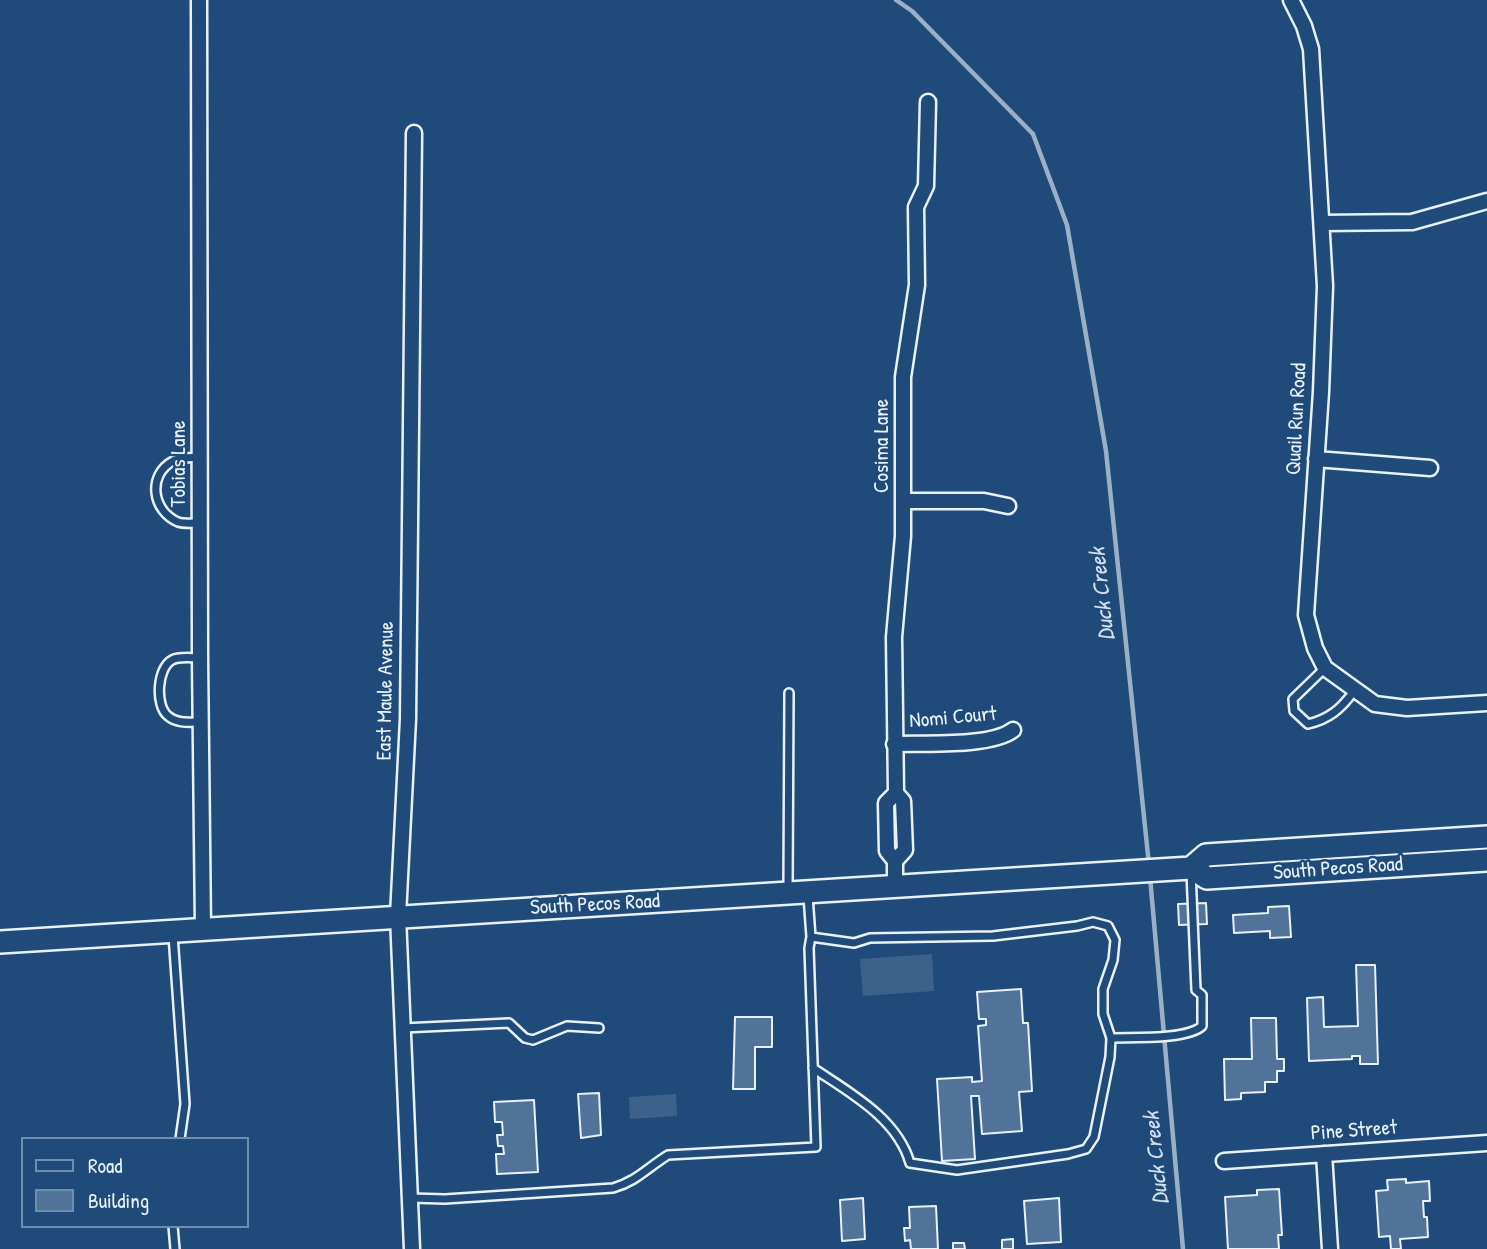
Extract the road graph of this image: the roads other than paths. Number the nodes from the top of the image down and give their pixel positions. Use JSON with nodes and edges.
{"nodes":[{"id":1,"x":199,"y":0,"type":"edge"},
{"id":2,"x":1291,"y":0,"type":"edge"},
{"id":3,"x":928,"y":102,"type":"dead end"},
{"id":4,"x":414,"y":133,"type":"dead end"},
{"id":5,"x":1487,"y":201,"type":"edge"},
{"id":6,"x":1322,"y":223,"type":"junction"},
{"id":7,"x":200,"y":457,"type":"junction"},
{"id":8,"x":1316,"y":459,"type":"junction"},
{"id":9,"x":1430,"y":468,"type":"dead end"},
{"id":10,"x":903,"y":501,"type":"junction"},
{"id":11,"x":1008,"y":506,"type":"dead end"},
{"id":12,"x":200,"y":523,"type":"junction"},
{"id":13,"x":200,"y":658,"type":"junction"},
{"id":14,"x":1325,"y":668,"type":"junction"},
{"id":15,"x":1354,"y":691,"type":"junction"},
{"id":16,"x":789,"y":693,"type":"dead end"},
{"id":17,"x":1487,"y":703,"type":"edge"},
{"id":18,"x":201,"y":722,"type":"junction"},
{"id":19,"x":1013,"y":730,"type":"dead end"},
{"id":20,"x":894,"y":744,"type":"junction"},
{"id":21,"x":896,"y":793,"type":"junction"},
{"id":22,"x":904,"y":821,"type":"junction"},
{"id":23,"x":887,"y":822,"type":"junction"},
{"id":24,"x":1487,"y":837,"type":"edge"},
{"id":25,"x":1487,"y":860,"type":"edge"},
{"id":26,"x":895,"y":861,"type":"junction"},
{"id":27,"x":1188,"y":865,"type":"junction"},
{"id":28,"x":895,"y":886,"type":"junction"},
{"id":29,"x":798,"y":892,"type":"junction"},
{"id":30,"x":398,"y":916,"type":"junction"},
{"id":31,"x":204,"y":929,"type":"junction"},
{"id":32,"x":173,"y":931,"type":"junction"},
{"id":33,"x":811,"y":937,"type":"junction"},
{"id":34,"x":0,"y":942,"type":"edge"},
{"id":35,"x":403,"y":1028,"type":"junction"},
{"id":36,"x":599,"y":1028,"type":"dead end"},
{"id":37,"x":1111,"y":1038,"type":"junction"},
{"id":38,"x":813,"y":1068,"type":"junction"},
{"id":39,"x":180,"y":1137,"type":"edge"},
{"id":40,"x":1487,"y":1143,"type":"edge"},
{"id":41,"x":1324,"y":1154,"type":"junction"},
{"id":42,"x":1224,"y":1161,"type":"dead end"},
{"id":43,"x":410,"y":1198,"type":"junction"},
{"id":44,"x":173,"y":1228,"type":"edge"},
{"id":45,"x":175,"y":1249,"type":"edge"},
{"id":46,"x":412,"y":1249,"type":"edge"},
{"id":47,"x":1330,"y":1249,"type":"edge"}],
"edges":[{"from":1,"to":7,"type":"street","name":"Tobias Lane"},
{"from":2,"to":6,"type":"street","name":"Quail Run Road"},
{"from":3,"to":10,"type":"street","name":"Cosima Lane"},
{"from":4,"to":30,"type":"street","name":"East Maule Avenue"},
{"from":5,"to":6,"type":"street"},
{"from":6,"to":8,"type":"street","name":"Quail Run Road"},
{"from":7,"to":12,"type":"street","name":"Tobias Lane"},
{"from":7,"to":12,"type":"lane"},
{"from":8,"to":9,"type":"street"},
{"from":8,"to":14,"type":"street","name":"Quail Run Road"},
{"from":10,"to":11,"type":"street"},
{"from":10,"to":20,"type":"street","name":"Cosima Lane"},
{"from":12,"to":13,"type":"street","name":"Tobias Lane"},
{"from":13,"to":18,"type":"street","name":"Tobias Lane"},
{"from":13,"to":18,"type":"lane"},
{"from":14,"to":15,"type":"street","name":"Quail Run Road"},
{"from":14,"to":15,"type":"lane"},
{"from":15,"to":17,"type":"street","name":"Quail Run Road"},
{"from":16,"to":29,"type":"lane"},
{"from":18,"to":31,"type":"street","name":"Tobias Lane"},
{"from":19,"to":20,"type":"street","name":"Nomi Court"},
{"from":20,"to":21,"type":"street","name":"Cosima Lane"},
{"from":21,"to":22,"type":"street","name":"Cosima Lane"},
{"from":21,"to":23,"type":"street","name":"Cosima Lane"},
{"from":22,"to":23,"type":"lane"},
{"from":22,"to":26,"type":"street","name":"Cosima Lane"},
{"from":23,"to":26,"type":"street","name":"Cosima Lane"},
{"from":24,"to":27,"type":"main road"},
{"from":25,"to":27,"type":"main road","name":"South Pecos Road"},
{"from":26,"to":28,"type":"street","name":"Cosima Lane"},
{"from":27,"to":28,"type":"main road","name":"South Pecos Road"},
{"from":27,"to":37,"type":"lane"},
{"from":28,"to":29,"type":"main road","name":"South Pecos Road"},
{"from":29,"to":30,"type":"main road","name":"South Pecos Road"},
{"from":29,"to":33,"type":"lane"},
{"from":30,"to":31,"type":"main road","name":"South Pecos Road"},
{"from":30,"to":35,"type":"street","name":"East Maule Avenue"},
{"from":31,"to":32,"type":"main road","name":"South Pecos Road"},
{"from":32,"to":34,"type":"main road","name":"South Pecos Road"},
{"from":32,"to":39,"type":"lane"},
{"from":33,"to":37,"type":"lane"},
{"from":33,"to":38,"type":"lane"},
{"from":35,"to":36,"type":"lane"},
{"from":35,"to":43,"type":"street","name":"East Maule Avenue"},
{"from":37,"to":38,"type":"lane"},
{"from":38,"to":43,"type":"lane"},
{"from":40,"to":41,"type":"street","name":"Pine Street"},
{"from":41,"to":42,"type":"street","name":"Pine Street"},
{"from":41,"to":47,"type":"street"},
{"from":43,"to":46,"type":"street","name":"East Maule Avenue"},
{"from":44,"to":45,"type":"lane"}]}
